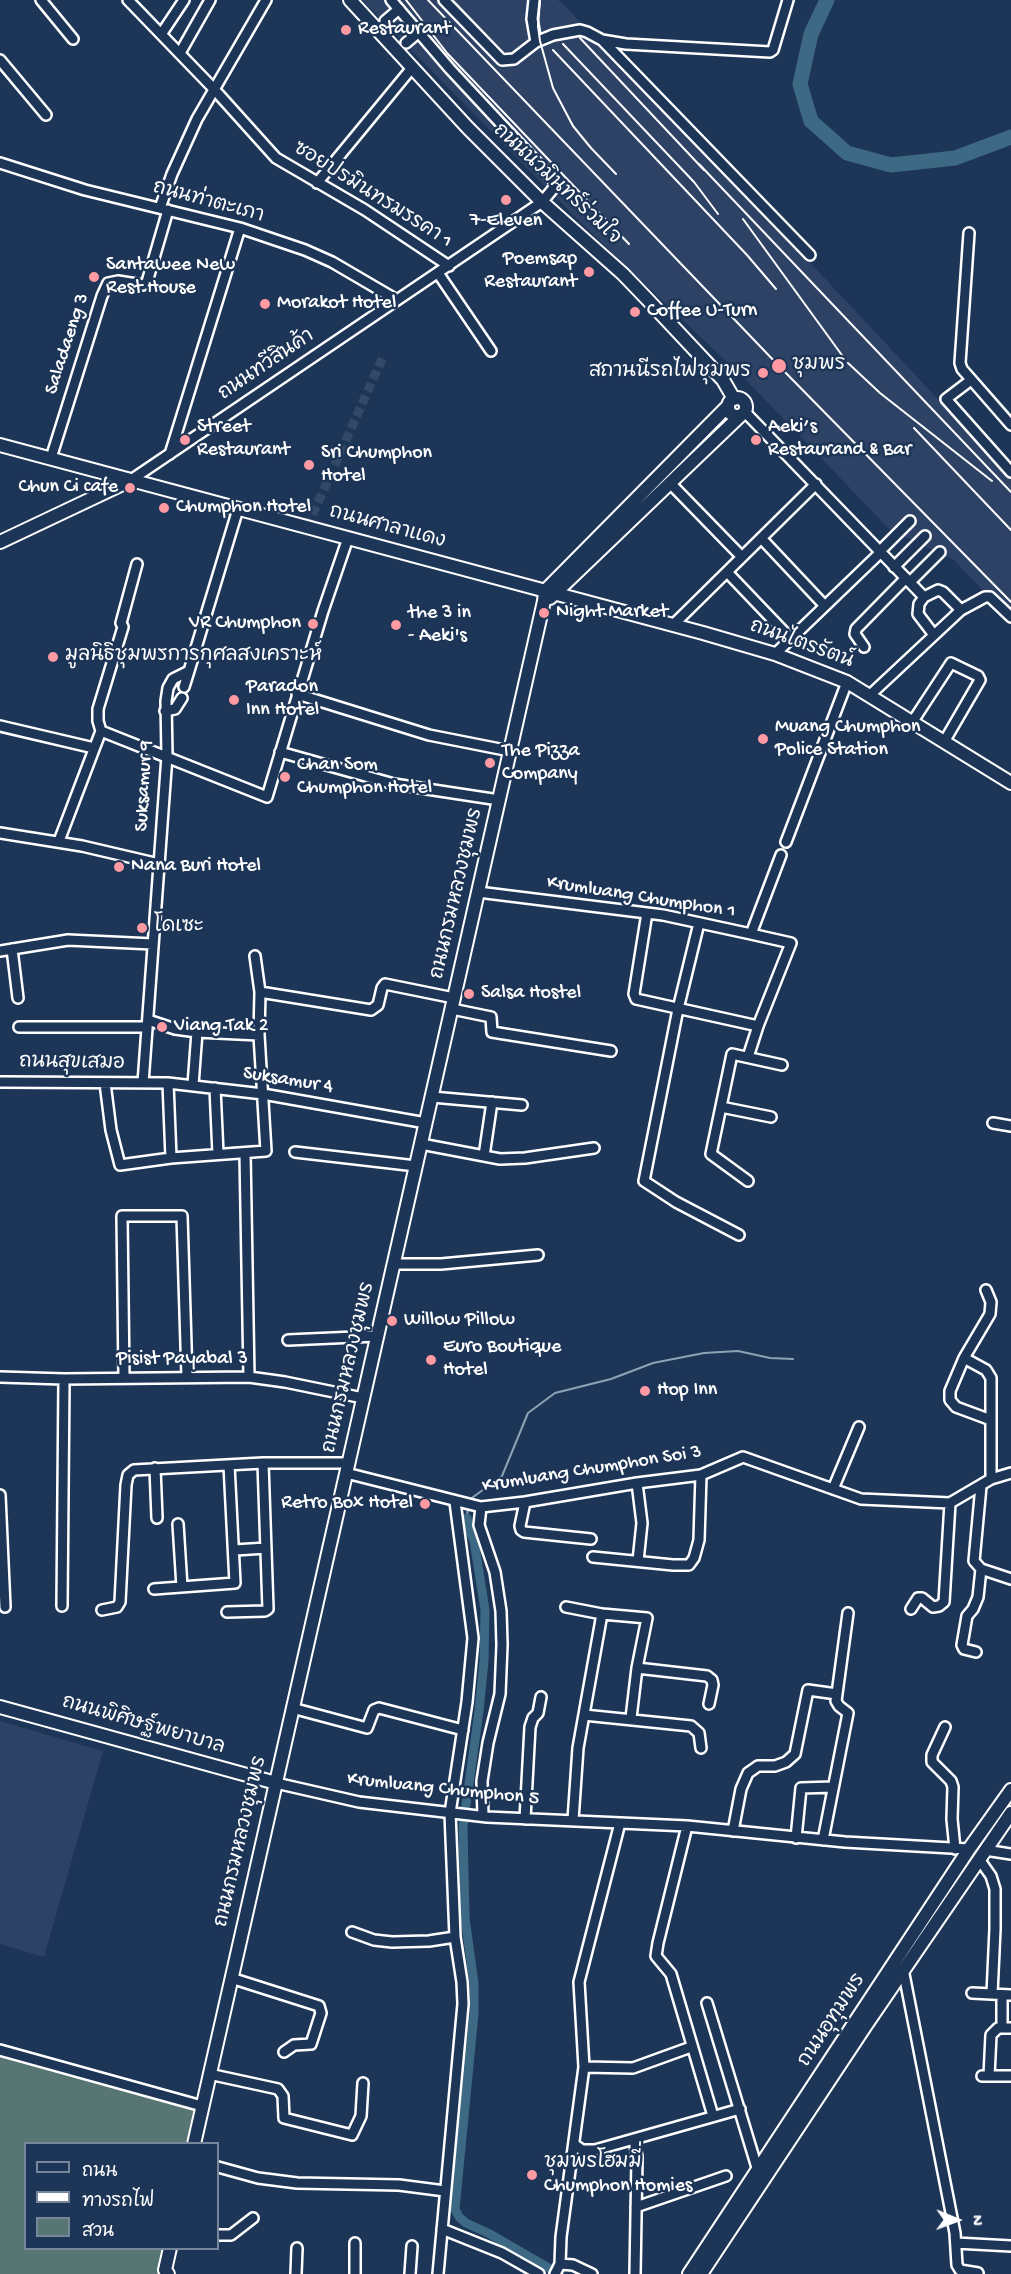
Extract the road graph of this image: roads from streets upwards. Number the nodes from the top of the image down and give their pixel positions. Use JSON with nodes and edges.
{"nodes":[{"id":1,"x":41,"y":0,"type":"edge"},
{"id":2,"x":128,"y":0,"type":"edge"},
{"id":3,"x":184,"y":0,"type":"edge"},
{"id":4,"x":210,"y":0,"type":"edge"},
{"id":5,"x":266,"y":0,"type":"edge"},
{"id":6,"x":350,"y":0,"type":"edge"},
{"id":7,"x":391,"y":0,"type":"edge"},
{"id":8,"x":444,"y":0,"type":"edge"},
{"id":9,"x":534,"y":0,"type":"edge"},
{"id":10,"x":788,"y":0,"type":"edge"},
{"id":11,"x":399,"y":9,"type":"junction"},
{"id":12,"x":386,"y":21,"type":"dead end"},
{"id":13,"x":420,"y":31,"type":"junction"},
{"id":14,"x":162,"y":33,"type":"junction"},
{"id":15,"x":73,"y":39,"type":"dead end"},
{"id":16,"x":602,"y":40,"type":"junction"},
{"id":17,"x":536,"y":42,"type":"junction"},
{"id":18,"x":406,"y":43,"type":"dead end"},
{"id":19,"x":626,"y":44,"type":"junction"},
{"id":20,"x":180,"y":53,"type":"junction"},
{"id":21,"x":617,"y":54,"type":"junction"},
{"id":22,"x":0,"y":60,"type":"edge"},
{"id":23,"x":411,"y":69,"type":"junction"},
{"id":24,"x":213,"y":88,"type":"junction"},
{"id":25,"x":46,"y":115,"type":"dead end"},
{"id":26,"x":0,"y":163,"type":"edge"},
{"id":27,"x":317,"y":183,"type":"junction"},
{"id":28,"x":542,"y":202,"type":"junction"},
{"id":29,"x":164,"y":209,"type":"junction"},
{"id":30,"x":240,"y":228,"type":"junction"},
{"id":31,"x":969,"y":233,"type":"dead end"},
{"id":32,"x":810,"y":255,"type":"dead end"},
{"id":33,"x":449,"y":266,"type":"junction"},
{"id":34,"x":438,"y":273,"type":"junction"},
{"id":35,"x":397,"y":300,"type":"junction"},
{"id":36,"x":491,"y":351,"type":"dead end"},
{"id":37,"x":971,"y":380,"type":"junction"},
{"id":38,"x":731,"y":403,"type":"junction"},
{"id":39,"x":743,"y":414,"type":"junction"},
{"id":40,"x":1011,"y":425,"type":"edge"},
{"id":41,"x":0,"y":445,"type":"edge"},
{"id":42,"x":170,"y":454,"type":"junction"},
{"id":43,"x":1011,"y":457,"type":"edge"},
{"id":44,"x":51,"y":458,"type":"junction"},
{"id":45,"x":1003,"y":464,"type":"junction"},
{"id":46,"x":1011,"y":472,"type":"edge"},
{"id":47,"x":661,"y":474,"type":"junction"},
{"id":48,"x":131,"y":480,"type":"junction"},
{"id":49,"x":670,"y":483,"type":"junction"},
{"id":50,"x":816,"y":484,"type":"junction"},
{"id":51,"x":238,"y":509,"type":"junction"},
{"id":52,"x":612,"y":521,"type":"junction"},
{"id":53,"x":910,"y":521,"type":"dead end"},
{"id":54,"x":621,"y":531,"type":"junction"},
{"id":55,"x":925,"y":536,"type":"dead end"},
{"id":56,"x":348,"y":538,"type":"junction"},
{"id":57,"x":761,"y":538,"type":"junction"},
{"id":58,"x":0,"y":542,"type":"edge"},
{"id":59,"x":880,"y":552,"type":"junction"},
{"id":60,"x":940,"y":552,"type":"dead end"},
{"id":61,"x":742,"y":557,"type":"junction"},
{"id":62,"x":137,"y":564,"type":"dead end"},
{"id":63,"x":894,"y":567,"type":"junction"},
{"id":64,"x":727,"y":572,"type":"junction"},
{"id":65,"x":908,"y":580,"type":"junction"},
{"id":66,"x":548,"y":595,"type":"junction"},
{"id":67,"x":924,"y":597,"type":"junction"},
{"id":68,"x":825,"y":606,"type":"junction"},
{"id":69,"x":961,"y":610,"type":"junction"},
{"id":70,"x":1011,"y":617,"type":"edge"},
{"id":71,"x":673,"y":625,"type":"junction"},
{"id":72,"x":934,"y":635,"type":"junction"},
{"id":73,"x":791,"y":639,"type":"junction"},
{"id":74,"x":864,"y":647,"type":"dead end"},
{"id":75,"x":775,"y":654,"type":"junction"},
{"id":76,"x":189,"y":671,"type":"junction"},
{"id":77,"x":848,"y":682,"type":"junction"},
{"id":78,"x":184,"y":687,"type":"dead end"},
{"id":79,"x":297,"y":694,"type":"junction"},
{"id":80,"x":870,"y":695,"type":"junction"},
{"id":81,"x":182,"y":698,"type":"dead end"},
{"id":82,"x":165,"y":711,"type":"junction"},
{"id":83,"x":913,"y":721,"type":"junction"},
{"id":84,"x":0,"y":726,"type":"edge"},
{"id":85,"x":101,"y":731,"type":"junction"},
{"id":86,"x":944,"y":742,"type":"junction"},
{"id":87,"x":94,"y":748,"type":"junction"},
{"id":88,"x":510,"y":751,"type":"junction"},
{"id":89,"x":280,"y":752,"type":"junction"},
{"id":90,"x":167,"y":756,"type":"junction"},
{"id":91,"x":1011,"y":783,"type":"edge"},
{"id":92,"x":499,"y":800,"type":"junction"},
{"id":93,"x":0,"y":833,"type":"edge"},
{"id":94,"x":58,"y":841,"type":"junction"},
{"id":95,"x":786,"y":842,"type":"dead end"},
{"id":96,"x":781,"y":855,"type":"dead end"},
{"id":97,"x":159,"y":864,"type":"junction"},
{"id":98,"x":478,"y":892,"type":"junction"},
{"id":99,"x":647,"y":914,"type":"junction"},
{"id":100,"x":699,"y":923,"type":"junction"},
{"id":101,"x":751,"y":934,"type":"junction"},
{"id":102,"x":153,"y":944,"type":"junction"},
{"id":103,"x":12,"y":949,"type":"junction"},
{"id":104,"x":0,"y":951,"type":"edge"},
{"id":105,"x":255,"y":956,"type":"dead end"},
{"id":106,"x":260,"y":992,"type":"junction"},
{"id":107,"x":18,"y":998,"type":"dead end"},
{"id":108,"x":453,"y":1003,"type":"junction"},
{"id":109,"x":678,"y":1009,"type":"junction"},
{"id":110,"x":147,"y":1024,"type":"junction"},
{"id":111,"x":758,"y":1026,"type":"junction"},
{"id":112,"x":19,"y":1027,"type":"dead end"},
{"id":113,"x":197,"y":1032,"type":"junction"},
{"id":114,"x":260,"y":1035,"type":"junction"},
{"id":115,"x":610,"y":1051,"type":"dead end"},
{"id":116,"x":748,"y":1057,"type":"junction"},
{"id":117,"x":782,"y":1065,"type":"dead end"},
{"id":118,"x":0,"y":1082,"type":"edge"},
{"id":119,"x":105,"y":1083,"type":"junction"},
{"id":120,"x":143,"y":1083,"type":"junction"},
{"id":121,"x":168,"y":1083,"type":"junction"},
{"id":122,"x":193,"y":1086,"type":"junction"},
{"id":123,"x":215,"y":1088,"type":"junction"},
{"id":124,"x":263,"y":1094,"type":"junction"},
{"id":125,"x":432,"y":1097,"type":"junction"},
{"id":126,"x":492,"y":1102,"type":"junction"},
{"id":127,"x":522,"y":1105,"type":"dead end"},
{"id":128,"x":721,"y":1107,"type":"junction"},
{"id":129,"x":771,"y":1117,"type":"dead end"},
{"id":130,"x":426,"y":1123,"type":"junction"},
{"id":131,"x":993,"y":1123,"type":"dead end"},
{"id":132,"x":1011,"y":1126,"type":"edge"},
{"id":133,"x":421,"y":1144,"type":"junction"},
{"id":134,"x":594,"y":1148,"type":"dead end"},
{"id":135,"x":295,"y":1152,"type":"dead end"},
{"id":136,"x":245,"y":1153,"type":"junction"},
{"id":137,"x":218,"y":1154,"type":"junction"},
{"id":138,"x":484,"y":1156,"type":"junction"},
{"id":139,"x":171,"y":1158,"type":"junction"},
{"id":140,"x":416,"y":1166,"type":"junction"},
{"id":141,"x":748,"y":1181,"type":"dead end"},
{"id":142,"x":739,"y":1235,"type":"dead end"},
{"id":143,"x":538,"y":1255,"type":"dead end"},
{"id":144,"x":394,"y":1264,"type":"junction"},
{"id":145,"x":986,"y":1290,"type":"dead end"},
{"id":146,"x":377,"y":1336,"type":"junction"},
{"id":147,"x":288,"y":1340,"type":"dead end"},
{"id":148,"x":964,"y":1358,"type":"junction"},
{"id":149,"x":0,"y":1377,"type":"edge"},
{"id":150,"x":187,"y":1377,"type":"junction"},
{"id":151,"x":249,"y":1377,"type":"junction"},
{"id":152,"x":124,"y":1378,"type":"junction"},
{"id":153,"x":64,"y":1379,"type":"junction"},
{"id":154,"x":363,"y":1398,"type":"junction"},
{"id":155,"x":992,"y":1420,"type":"junction"},
{"id":156,"x":859,"y":1427,"type":"dead end"},
{"id":157,"x":263,"y":1463,"type":"junction"},
{"id":158,"x":229,"y":1465,"type":"junction"},
{"id":159,"x":155,"y":1468,"type":"junction"},
{"id":160,"x":347,"y":1468,"type":"junction"},
{"id":161,"x":1011,"y":1473,"type":"edge"},
{"id":162,"x":701,"y":1475,"type":"junction"},
{"id":163,"x":991,"y":1479,"type":"junction"},
{"id":164,"x":637,"y":1483,"type":"junction"},
{"id":165,"x":981,"y":1486,"type":"junction"},
{"id":166,"x":833,"y":1489,"type":"junction"},
{"id":167,"x":0,"y":1494,"type":"edge"},
{"id":168,"x":457,"y":1502,"type":"junction"},
{"id":169,"x":525,"y":1502,"type":"junction"},
{"id":170,"x":950,"y":1503,"type":"junction"},
{"id":171,"x":479,"y":1506,"type":"junction"},
{"id":172,"x":157,"y":1518,"type":"dead end"},
{"id":173,"x":178,"y":1524,"type":"dead end"},
{"id":174,"x":591,"y":1539,"type":"dead end"},
{"id":175,"x":266,"y":1548,"type":"junction"},
{"id":176,"x":235,"y":1550,"type":"junction"},
{"id":177,"x":593,"y":1557,"type":"dead end"},
{"id":178,"x":638,"y":1561,"type":"junction"},
{"id":179,"x":981,"y":1569,"type":"junction"},
{"id":180,"x":1011,"y":1579,"type":"edge"},
{"id":181,"x":182,"y":1587,"type":"junction"},
{"id":182,"x":154,"y":1589,"type":"dead end"},
{"id":183,"x":62,"y":1606,"type":"dead end"},
{"id":184,"x":5,"y":1607,"type":"dead end"},
{"id":185,"x":566,"y":1607,"type":"dead end"},
{"id":186,"x":911,"y":1609,"type":"dead end"},
{"id":187,"x":102,"y":1610,"type":"dead end"},
{"id":188,"x":227,"y":1612,"type":"dead end"},
{"id":189,"x":848,"y":1613,"type":"dead end"},
{"id":190,"x":602,"y":1614,"type":"junction"},
{"id":191,"x":976,"y":1652,"type":"dead end"},
{"id":192,"x":637,"y":1668,"type":"junction"},
{"id":193,"x":837,"y":1694,"type":"junction"},
{"id":194,"x":541,"y":1697,"type":"dead end"},
{"id":195,"x":709,"y":1704,"type":"dead end"},
{"id":196,"x":0,"y":1707,"type":"edge"},
{"id":197,"x":292,"y":1708,"type":"junction"},
{"id":198,"x":584,"y":1715,"type":"junction"},
{"id":199,"x":631,"y":1718,"type":"junction"},
{"id":200,"x":945,"y":1727,"type":"dead end"},
{"id":201,"x":463,"y":1730,"type":"junction"},
{"id":202,"x":702,"y":1748,"type":"dead end"},
{"id":203,"x":276,"y":1783,"type":"junction"},
{"id":204,"x":833,"y":1788,"type":"junction"},
{"id":205,"x":1011,"y":1790,"type":"edge"},
{"id":206,"x":452,"y":1813,"type":"junction"},
{"id":207,"x":1011,"y":1813,"type":"edge"},
{"id":208,"x":482,"y":1816,"type":"junction"},
{"id":209,"x":525,"y":1819,"type":"junction"},
{"id":210,"x":573,"y":1820,"type":"junction"},
{"id":211,"x":620,"y":1823,"type":"junction"},
{"id":212,"x":687,"y":1826,"type":"junction"},
{"id":213,"x":733,"y":1831,"type":"junction"},
{"id":214,"x":796,"y":1838,"type":"junction"},
{"id":215,"x":823,"y":1840,"type":"junction"},
{"id":216,"x":955,"y":1849,"type":"junction"},
{"id":217,"x":969,"y":1849,"type":"junction"},
{"id":218,"x":982,"y":1854,"type":"junction"},
{"id":219,"x":1011,"y":1854,"type":"edge"},
{"id":220,"x":352,"y":1932,"type":"dead end"},
{"id":221,"x":455,"y":1937,"type":"junction"},
{"id":222,"x":903,"y":1969,"type":"junction"},
{"id":223,"x":231,"y":1978,"type":"junction"},
{"id":224,"x":972,"y":1993,"type":"dead end"},
{"id":225,"x":1002,"y":1994,"type":"edge"},
{"id":226,"x":707,"y":2003,"type":"dead end"},
{"id":227,"x":1007,"y":2028,"type":"edge"},
{"id":228,"x":691,"y":2047,"type":"junction"},
{"id":229,"x":0,"y":2050,"type":"edge"},
{"id":230,"x":284,"y":2052,"type":"dead end"},
{"id":231,"x":584,"y":2067,"type":"junction"},
{"id":232,"x":209,"y":2074,"type":"junction"},
{"id":233,"x":1011,"y":2076,"type":"edge"},
{"id":234,"x":363,"y":2083,"type":"dead end"},
{"id":235,"x":202,"y":2106,"type":"junction"},
{"id":236,"x":740,"y":2109,"type":"junction"},
{"id":237,"x":713,"y":2116,"type":"junction"},
{"id":238,"x":634,"y":2139,"type":"junction"},
{"id":239,"x":194,"y":2142,"type":"edge"},
{"id":240,"x":575,"y":2145,"type":"junction"},
{"id":241,"x":219,"y":2167,"type":"edge"},
{"id":242,"x":758,"y":2171,"type":"junction"},
{"id":243,"x":726,"y":2176,"type":"dead end"},
{"id":244,"x":445,"y":2191,"type":"junction"},
{"id":245,"x":636,"y":2206,"type":"junction"},
{"id":246,"x":253,"y":2218,"type":"dead end"},
{"id":247,"x":442,"y":2229,"type":"junction"},
{"id":248,"x":219,"y":2235,"type":"edge"},
{"id":249,"x":355,"y":2243,"type":"dead end"},
{"id":250,"x":956,"y":2244,"type":"junction"},
{"id":251,"x":411,"y":2246,"type":"dead end"},
{"id":252,"x":1011,"y":2246,"type":"edge"},
{"id":253,"x":297,"y":2248,"type":"dead end"},
{"id":254,"x":170,"y":2250,"type":"edge"},
{"id":255,"x":558,"y":2268,"type":"edge"},
{"id":256,"x":164,"y":2273,"type":"edge"},
{"id":257,"x":978,"y":2273,"type":"edge"},
{"id":258,"x":296,"y":2274,"type":"edge"},
{"id":259,"x":355,"y":2274,"type":"edge"},
{"id":260,"x":410,"y":2274,"type":"edge"},
{"id":261,"x":438,"y":2274,"type":"edge"},
{"id":262,"x":539,"y":2274,"type":"edge"},
{"id":263,"x":592,"y":2274,"type":"edge"},
{"id":264,"x":635,"y":2274,"type":"edge"},
{"id":265,"x":690,"y":2274,"type":"edge"},
{"id":266,"x":701,"y":2274,"type":"edge"}],
"edges":[{"from":1,"to":15,"type":"street"},
{"from":2,"to":14,"type":"street","name":"ซอยปรมินทรมรรคา 1"},
{"from":3,"to":14,"type":"street"},
{"from":4,"to":20,"type":"street"},
{"from":5,"to":24,"type":"street"},
{"from":6,"to":23,"type":"street","name":"ถนนนวมินทร์ร่วมใจ"},
{"from":7,"to":11,"type":"street"},
{"from":8,"to":17,"type":"street"},
{"from":9,"to":17,"type":"street"},
{"from":10,"to":19,"type":"street"},
{"from":11,"to":12,"type":"street"},
{"from":11,"to":13,"type":"street"},
{"from":13,"to":18,"type":"street"},
{"from":13,"to":28,"type":"street"},
{"from":14,"to":20,"type":"street","name":"ซอยปรมินทรมรรคา 1"},
{"from":16,"to":17,"type":"street"},
{"from":16,"to":19,"type":"street"},
{"from":16,"to":21,"type":"street"},
{"from":19,"to":21,"type":"street"},
{"from":20,"to":24,"type":"street","name":"ซอยปรมินทรมรรคา 1"},
{"from":21,"to":32,"type":"street"},
{"from":22,"to":25,"type":"street"},
{"from":23,"to":27,"type":"street"},
{"from":23,"to":28,"type":"street","name":"ถนนนวมินทร์ร่วมใจ"},
{"from":24,"to":27,"type":"street","name":"ซอยปรมินทรมรรคา 1"},
{"from":24,"to":29,"type":"street"},
{"from":26,"to":29,"type":"street","name":"ถนนท่าตะเภา"},
{"from":27,"to":33,"type":"street","name":"ซอยปรมินทรมรรคา 1"},
{"from":28,"to":33,"type":"street","name":"ถนนทวีสินค้า"},
{"from":28,"to":38,"type":"street","name":"ถนนนวมินทร์ร่วมใจ"},
{"from":29,"to":30,"type":"street","name":"ถนนท่าตะเภา"},
{"from":29,"to":44,"type":"street","name":"Saladaeng 3"},
{"from":30,"to":35,"type":"street","name":"ถนนท่าตะเภา"},
{"from":30,"to":42,"type":"street"},
{"from":31,"to":37,"type":"street"},
{"from":33,"to":34,"type":"street","name":"ถนนทวีสินค้า"},
{"from":34,"to":35,"type":"street","name":"ถนนทวีสินค้า"},
{"from":34,"to":36,"type":"street"},
{"from":35,"to":42,"type":"street","name":"ถนนทวีสินค้า"},
{"from":37,"to":40,"type":"street"},
{"from":37,"to":45,"type":"street"},
{"from":38,"to":39,"type":"street","name":"ถนนนวมินทร์ร่วมใจ"},
{"from":38,"to":47,"type":"street"},
{"from":39,"to":49,"type":"street"},
{"from":39,"to":50,"type":"street"},
{"from":41,"to":44,"type":"street","name":"ถนนศาลาแดง"},
{"from":42,"to":48,"type":"street","name":"ถนนทวีสินค้า"},
{"from":43,"to":45,"type":"street"},
{"from":44,"to":48,"type":"street","name":"ถนนศาลาแดง"},
{"from":45,"to":46,"type":"street"},
{"from":47,"to":49,"type":"street"},
{"from":47,"to":52,"type":"street"},
{"from":48,"to":51,"type":"street","name":"ถนนศาลาแดง"},
{"from":48,"to":58,"type":"street"},
{"from":49,"to":54,"type":"street"},
{"from":49,"to":61,"type":"street"},
{"from":50,"to":57,"type":"street"},
{"from":50,"to":59,"type":"street"},
{"from":51,"to":56,"type":"street","name":"ถนนศาลาแดง"},
{"from":51,"to":76,"type":"street"},
{"from":52,"to":54,"type":"street"},
{"from":52,"to":66,"type":"street"},
{"from":53,"to":59,"type":"street"},
{"from":54,"to":66,"type":"street"},
{"from":55,"to":63,"type":"street"},
{"from":56,"to":66,"type":"street","name":"ถนนศาลาแดง"},
{"from":56,"to":79,"type":"street"},
{"from":57,"to":61,"type":"street"},
{"from":57,"to":68,"type":"street"},
{"from":59,"to":63,"type":"street"},
{"from":59,"to":68,"type":"street"},
{"from":60,"to":65,"type":"street"},
{"from":61,"to":64,"type":"street"},
{"from":62,"to":85,"type":"street"},
{"from":63,"to":65,"type":"street"},
{"from":64,"to":71,"type":"street"},
{"from":64,"to":73,"type":"street"},
{"from":65,"to":67,"type":"street"},
{"from":65,"to":74,"type":"street"},
{"from":66,"to":71,"type":"street","name":"ถนนไตรรัตน์"},
{"from":66,"to":88,"type":"street","name":"ถนนกรมหลวงชุมพร"},
{"from":67,"to":69,"type":"street"},
{"from":67,"to":72,"type":"street"},
{"from":68,"to":73,"type":"street"},
{"from":69,"to":70,"type":"street"},
{"from":69,"to":72,"type":"street"},
{"from":71,"to":75,"type":"street","name":"ถนนไตรรัตน์"},
{"from":72,"to":80,"type":"street"},
{"from":73,"to":75,"type":"street"},
{"from":75,"to":77,"type":"street","name":"ถนนไตรรัตน์"},
{"from":76,"to":78,"type":"street"},
{"from":76,"to":82,"type":"street","name":"Suksamur 9"},
{"from":77,"to":80,"type":"street","name":"ถนนไตรรัตน์"},
{"from":77,"to":95,"type":"street"},
{"from":79,"to":88,"type":"street"},
{"from":79,"to":89,"type":"street"},
{"from":80,"to":83,"type":"street","name":"ถนนไตรรัตน์"},
{"from":81,"to":82,"type":"street"},
{"from":82,"to":90,"type":"street","name":"Suksamur 9"},
{"from":83,"to":86,"type":"street","name":"ถนนไตรรัตน์"},
{"from":83,"to":86,"type":"street"},
{"from":84,"to":87,"type":"street"},
{"from":85,"to":87,"type":"street"},
{"from":85,"to":90,"type":"street"},
{"from":86,"to":91,"type":"street","name":"ถนนไตรรัตน์"},
{"from":87,"to":94,"type":"street"},
{"from":88,"to":92,"type":"street","name":"ถนนกรมหลวงชุมพร"},
{"from":89,"to":90,"type":"street"},
{"from":89,"to":92,"type":"street"},
{"from":90,"to":97,"type":"street","name":"Suksamur 9"},
{"from":92,"to":98,"type":"street","name":"ถนนกรมหลวงชุมพร"},
{"from":93,"to":94,"type":"street"},
{"from":94,"to":97,"type":"street"},
{"from":96,"to":101,"type":"street","name":"Krumluang Chumphon 1"},
{"from":97,"to":102,"type":"street","name":"Suksamur 9"},
{"from":98,"to":99,"type":"street","name":"Krumluang Chumphon 1"},
{"from":98,"to":108,"type":"street","name":"ถนนกรมหลวงชุมพร"},
{"from":99,"to":100,"type":"street","name":"Krumluang Chumphon 1"},
{"from":99,"to":109,"type":"street"},
{"from":100,"to":101,"type":"street","name":"Krumluang Chumphon 1"},
{"from":100,"to":109,"type":"street"},
{"from":101,"to":111,"type":"street"},
{"from":102,"to":103,"type":"street"},
{"from":102,"to":110,"type":"street","name":"Suksamur 9"},
{"from":103,"to":104,"type":"street"},
{"from":103,"to":107,"type":"street"},
{"from":105,"to":106,"type":"street"},
{"from":106,"to":108,"type":"street"},
{"from":106,"to":114,"type":"street"},
{"from":108,"to":115,"type":"street"},
{"from":108,"to":125,"type":"street","name":"ถนนกรมหลวงชุมพร"},
{"from":109,"to":111,"type":"street"},
{"from":109,"to":142,"type":"street"},
{"from":110,"to":112,"type":"street"},
{"from":110,"to":113,"type":"street"},
{"from":110,"to":120,"type":"street","name":"Suksamur 9"},
{"from":111,"to":116,"type":"street"},
{"from":113,"to":114,"type":"street"},
{"from":113,"to":122,"type":"street"},
{"from":114,"to":124,"type":"street"},
{"from":116,"to":117,"type":"street"},
{"from":116,"to":128,"type":"street"},
{"from":118,"to":119,"type":"street","name":"ถนนสุขเสมอ"},
{"from":119,"to":120,"type":"street","name":"ถนนสุขเสมอ"},
{"from":119,"to":139,"type":"street"},
{"from":120,"to":121,"type":"street","name":"Suksamur 4"},
{"from":121,"to":122,"type":"street","name":"Suksamur 4"},
{"from":121,"to":139,"type":"street"},
{"from":122,"to":123,"type":"street","name":"Suksamur 4"},
{"from":123,"to":124,"type":"street","name":"Suksamur 4"},
{"from":123,"to":137,"type":"street"},
{"from":124,"to":130,"type":"street","name":"Suksamur 4"},
{"from":124,"to":136,"type":"street"},
{"from":125,"to":126,"type":"street"},
{"from":125,"to":130,"type":"street","name":"ถนนกรมหลวงชุมพร"},
{"from":126,"to":127,"type":"street"},
{"from":126,"to":138,"type":"street"},
{"from":128,"to":129,"type":"street"},
{"from":128,"to":141,"type":"street"},
{"from":130,"to":133,"type":"street","name":"ถนนกรมหลวงชุมพร"},
{"from":131,"to":132,"type":"street"},
{"from":133,"to":138,"type":"street"},
{"from":133,"to":140,"type":"street","name":"ถนนกรมหลวงชุมพร"},
{"from":134,"to":138,"type":"street"},
{"from":135,"to":140,"type":"street"},
{"from":136,"to":137,"type":"street"},
{"from":136,"to":151,"type":"street"},
{"from":137,"to":139,"type":"street"},
{"from":140,"to":144,"type":"street","name":"ถนนกรมหลวงชุมพร"},
{"from":143,"to":144,"type":"street"},
{"from":144,"to":146,"type":"street","name":"ถนนกรมหลวงชุมพร"},
{"from":145,"to":148,"type":"street"},
{"from":146,"to":147,"type":"street"},
{"from":146,"to":154,"type":"street","name":"ถนนกรมหลวงชุมพร"},
{"from":148,"to":155,"type":"street"},
{"from":148,"to":155,"type":"street"},
{"from":149,"to":153,"type":"street","name":"Pisist Payabal 3"},
{"from":150,"to":151,"type":"street","name":"Pisist Payabal 3"},
{"from":150,"to":152,"type":"street","name":"Pisist Payabal 3"},
{"from":150,"to":152,"type":"street"},
{"from":151,"to":154,"type":"street","name":"Pisist Payabal 3"},
{"from":152,"to":153,"type":"street","name":"Pisist Payabal 3"},
{"from":153,"to":183,"type":"street"},
{"from":154,"to":160,"type":"street","name":"ถนนกรมหลวงชุมพร"},
{"from":155,"to":163,"type":"street"},
{"from":156,"to":166,"type":"street"},
{"from":157,"to":158,"type":"street","name":"Krumluang Chumphon Soi 3"},
{"from":157,"to":160,"type":"street","name":"Krumluang Chumphon Soi 3"},
{"from":157,"to":175,"type":"street"},
{"from":158,"to":159,"type":"street","name":"Krumluang Chumphon Soi 3"},
{"from":158,"to":176,"type":"street"},
{"from":159,"to":172,"type":"street"},
{"from":159,"to":187,"type":"street","name":"Krumluang Chumphon Soi 3"},
{"from":160,"to":168,"type":"street","name":"Krumluang Chumphon Soi 3"},
{"from":160,"to":197,"type":"street","name":"ถนนกรมหลวงชุมพร"},
{"from":161,"to":163,"type":"street"},
{"from":162,"to":164,"type":"street","name":"Krumluang Chumphon Soi 3"},
{"from":162,"to":166,"type":"street","name":"Krumluang Chumphon Soi 3"},
{"from":162,"to":178,"type":"street"},
{"from":163,"to":165,"type":"street"},
{"from":164,"to":169,"type":"street","name":"Krumluang Chumphon Soi 3"},
{"from":164,"to":178,"type":"street"},
{"from":165,"to":170,"type":"street"},
{"from":165,"to":179,"type":"street"},
{"from":166,"to":170,"type":"street","name":"Krumluang Chumphon Soi 3"},
{"from":167,"to":184,"type":"street"},
{"from":168,"to":171,"type":"street","name":"Krumluang Chumphon Soi 3"},
{"from":168,"to":201,"type":"street"},
{"from":169,"to":171,"type":"street","name":"Krumluang Chumphon Soi 3"},
{"from":169,"to":174,"type":"street"},
{"from":170,"to":186,"type":"street"},
{"from":171,"to":208,"type":"street"},
{"from":173,"to":181,"type":"street"},
{"from":175,"to":176,"type":"street"},
{"from":175,"to":188,"type":"street"},
{"from":176,"to":181,"type":"street"},
{"from":177,"to":178,"type":"street"},
{"from":179,"to":180,"type":"street"},
{"from":179,"to":191,"type":"street"},
{"from":181,"to":182,"type":"street"},
{"from":185,"to":190,"type":"street"},
{"from":189,"to":193,"type":"street"},
{"from":190,"to":192,"type":"street"},
{"from":190,"to":198,"type":"street"},
{"from":192,"to":195,"type":"street"},
{"from":192,"to":199,"type":"street"},
{"from":193,"to":204,"type":"street"},
{"from":193,"to":213,"type":"street"},
{"from":194,"to":209,"type":"street"},
{"from":196,"to":203,"type":"street","name":"ถนนพิศิษฐ์พยาบาล"},
{"from":197,"to":201,"type":"street"},
{"from":197,"to":203,"type":"street","name":"ถนนกรมหลวงชุมพร"},
{"from":198,"to":199,"type":"street"},
{"from":198,"to":210,"type":"street"},
{"from":199,"to":202,"type":"street"},
{"from":200,"to":216,"type":"street"},
{"from":201,"to":206,"type":"street"},
{"from":203,"to":206,"type":"street","name":"Krumluang Chumphon 5"},
{"from":203,"to":223,"type":"street","name":"ถนนกรมหลวงชุมพร"},
{"from":204,"to":214,"type":"street"},
{"from":204,"to":215,"type":"street"},
{"from":205,"to":217,"type":"street","name":"ถนนอุทุมพร"},
{"from":206,"to":208,"type":"street","name":"Krumluang Chumphon 5"},
{"from":206,"to":221,"type":"street"},
{"from":207,"to":218,"type":"street","name":"ถนนอุทุมพร"},
{"from":208,"to":209,"type":"street","name":"Krumluang Chumphon 5"},
{"from":209,"to":210,"type":"street","name":"Krumluang Chumphon 5"},
{"from":210,"to":211,"type":"street","name":"Krumluang Chumphon 5"},
{"from":211,"to":212,"type":"street","name":"Krumluang Chumphon 5"},
{"from":211,"to":231,"type":"street"},
{"from":212,"to":213,"type":"street","name":"Krumluang Chumphon 5"},
{"from":212,"to":228,"type":"street"},
{"from":213,"to":214,"type":"street","name":"Krumluang Chumphon 5"},
{"from":214,"to":215,"type":"street","name":"Krumluang Chumphon 5"},
{"from":215,"to":216,"type":"street","name":"Krumluang Chumphon 5"},
{"from":216,"to":217,"type":"street","name":"Krumluang Chumphon 5"},
{"from":217,"to":218,"type":"street"},
{"from":217,"to":242,"type":"street","name":"ถนนอุทุมพร"},
{"from":218,"to":219,"type":"street"},
{"from":218,"to":222,"type":"street","name":"ถนนอุทุมพร"},
{"from":218,"to":225,"type":"street"},
{"from":220,"to":221,"type":"street"},
{"from":221,"to":244,"type":"street"},
{"from":222,"to":250,"type":"street"},
{"from":222,"to":266,"type":"street","name":"ถนนอุทุมพร"},
{"from":223,"to":230,"type":"street"},
{"from":223,"to":232,"type":"street","name":"ถนนกรมหลวงชุมพร"},
{"from":224,"to":225,"type":"street"},
{"from":225,"to":227,"type":"street"},
{"from":226,"to":236,"type":"street"},
{"from":227,"to":233,"type":"street"},
{"from":228,"to":231,"type":"street"},
{"from":228,"to":237,"type":"street"},
{"from":229,"to":235,"type":"street"},
{"from":231,"to":240,"type":"street"},
{"from":232,"to":234,"type":"street"},
{"from":232,"to":235,"type":"street","name":"ถนนกรมหลวงชุมพร"},
{"from":235,"to":239,"type":"street","name":"ถนนกรมหลวงชุมพร"},
{"from":236,"to":237,"type":"street"},
{"from":236,"to":242,"type":"street"},
{"from":237,"to":238,"type":"street"},
{"from":238,"to":240,"type":"street"},
{"from":238,"to":245,"type":"street"},
{"from":240,"to":255,"type":"street"},
{"from":241,"to":244,"type":"street"},
{"from":242,"to":265,"type":"street","name":"ถนนอุทุมพร"},
{"from":243,"to":245,"type":"street"},
{"from":244,"to":247,"type":"street"},
{"from":245,"to":264,"type":"street"},
{"from":246,"to":248,"type":"street"},
{"from":247,"to":261,"type":"street"},
{"from":247,"to":262,"type":"street"},
{"from":249,"to":259,"type":"street"},
{"from":250,"to":252,"type":"street"},
{"from":250,"to":257,"type":"street"},
{"from":251,"to":260,"type":"street"},
{"from":253,"to":258,"type":"street"},
{"from":254,"to":256,"type":"street"},
{"from":255,"to":263,"type":"street"}]}
